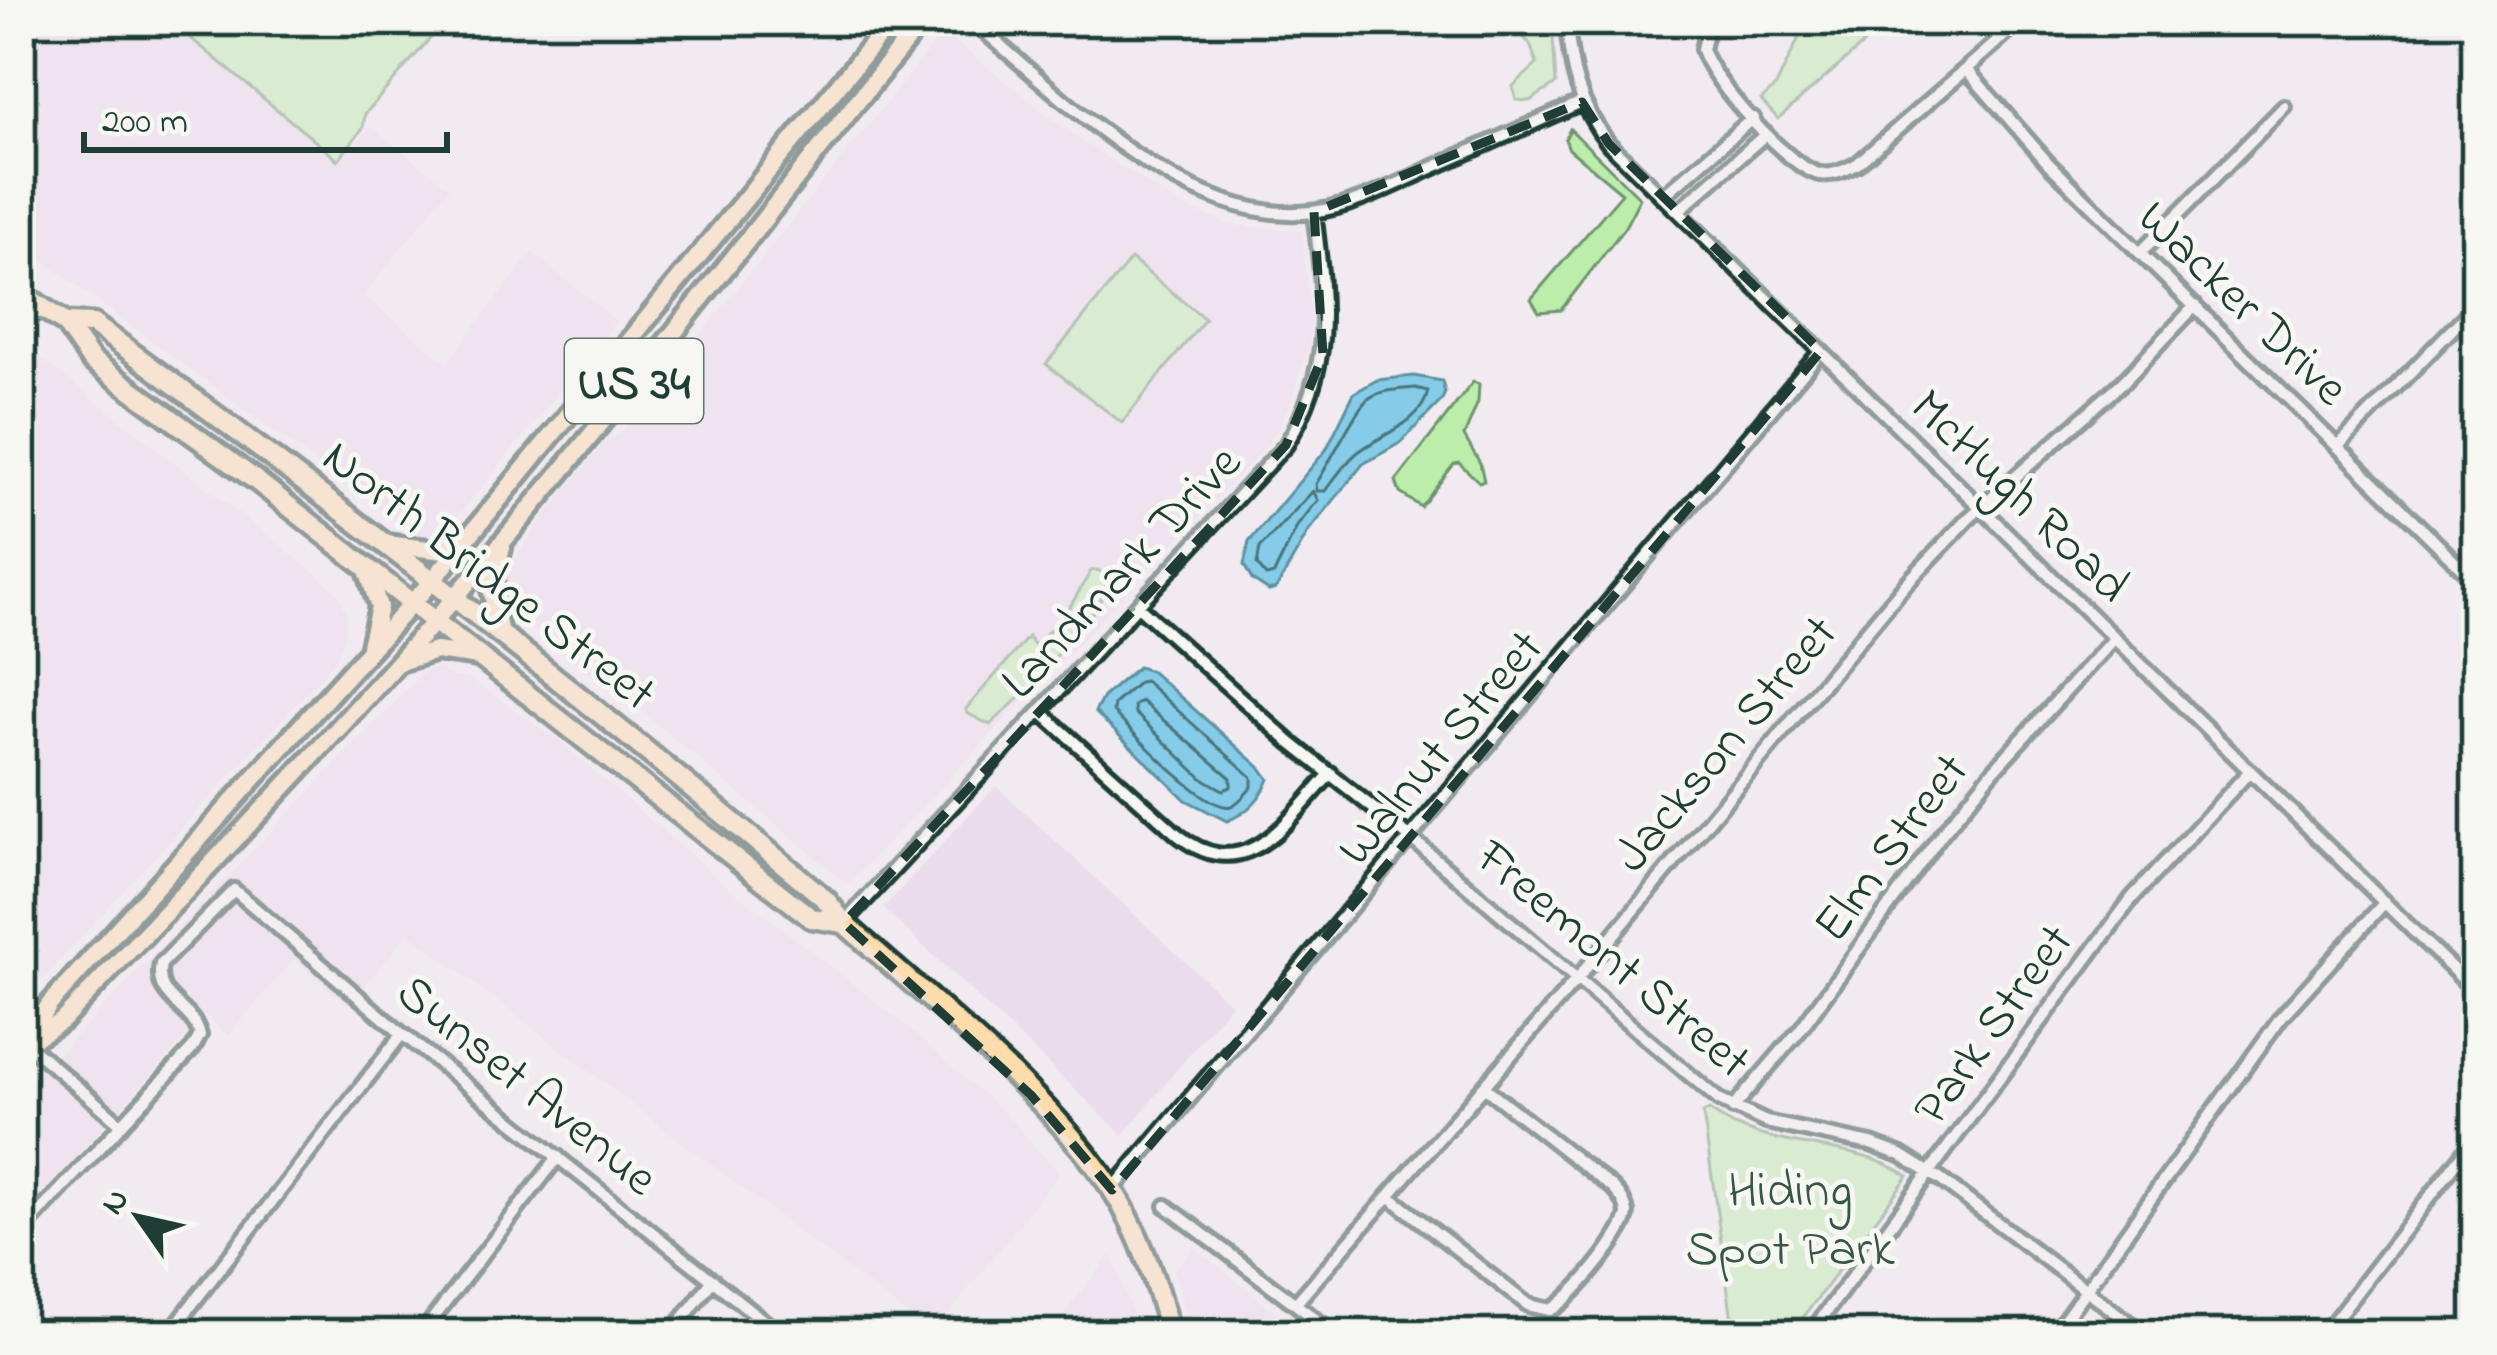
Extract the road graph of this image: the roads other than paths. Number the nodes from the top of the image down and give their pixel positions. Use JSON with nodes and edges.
{"nodes":[{"id":1,"x":891,"y":21,"type":"edge"},
{"id":2,"x":922,"y":21,"type":"edge"},
{"id":3,"x":972,"y":21,"type":"edge"},
{"id":4,"x":1567,"y":21,"type":"edge"},
{"id":5,"x":1708,"y":21,"type":"edge"},
{"id":6,"x":2021,"y":21,"type":"edge"},
{"id":7,"x":1966,"y":69,"type":"junction"},
{"id":8,"x":1582,"y":102,"type":"junction"},
{"id":9,"x":2284,"y":107,"type":"dead end"},
{"id":10,"x":1753,"y":118,"type":"junction"},
{"id":11,"x":1766,"y":134,"type":"junction"},
{"id":12,"x":1663,"y":196,"type":"junction"},
{"id":13,"x":1678,"y":211,"type":"junction"},
{"id":14,"x":1314,"y":212,"type":"junction"},
{"id":15,"x":2141,"y":252,"type":"junction"},
{"id":16,"x":21,"y":292,"type":"edge"},
{"id":17,"x":2476,"y":305,"type":"edge"},
{"id":18,"x":2194,"y":306,"type":"junction"},
{"id":19,"x":46,"y":310,"type":"junction"},
{"id":20,"x":21,"y":319,"type":"edge"},
{"id":21,"x":65,"y":323,"type":"junction"},
{"id":22,"x":1821,"y":351,"type":"junction"},
{"id":23,"x":2338,"y":446,"type":"junction"},
{"id":24,"x":1980,"y":508,"type":"junction"},
{"id":25,"x":479,"y":526,"type":"junction"},
{"id":26,"x":504,"y":541,"type":"junction"},
{"id":27,"x":386,"y":544,"type":"junction"},
{"id":28,"x":366,"y":566,"type":"junction"},
{"id":29,"x":433,"y":580,"type":"junction"},
{"id":30,"x":2476,"y":582,"type":"edge"},
{"id":31,"x":455,"y":598,"type":"junction"},
{"id":32,"x":412,"y":602,"type":"junction"},
{"id":33,"x":1138,"y":606,"type":"junction"},
{"id":34,"x":435,"y":620,"type":"junction"},
{"id":35,"x":500,"y":634,"type":"junction"},
{"id":36,"x":2114,"y":638,"type":"junction"},
{"id":37,"x":368,"y":653,"type":"junction"},
{"id":38,"x":483,"y":658,"type":"junction"},
{"id":39,"x":398,"y":662,"type":"junction"},
{"id":40,"x":1041,"y":712,"type":"junction"},
{"id":41,"x":2249,"y":772,"type":"junction"},
{"id":42,"x":1330,"y":773,"type":"junction"},
{"id":43,"x":1412,"y":838,"type":"junction"},
{"id":44,"x":2385,"y":902,"type":"junction"},
{"id":45,"x":844,"y":923,"type":"junction"},
{"id":46,"x":1577,"y":979,"type":"junction"},
{"id":47,"x":2476,"y":992,"type":"edge"},
{"id":48,"x":402,"y":1034,"type":"junction"},
{"id":49,"x":22,"y":1042,"type":"edge"},
{"id":50,"x":1484,"y":1087,"type":"junction"},
{"id":51,"x":1733,"y":1108,"type":"junction"},
{"id":52,"x":121,"y":1124,"type":"junction"},
{"id":53,"x":2476,"y":1138,"type":"edge"},
{"id":54,"x":559,"y":1157,"type":"junction"},
{"id":55,"x":1930,"y":1172,"type":"junction"},
{"id":56,"x":1112,"y":1190,"type":"junction"},
{"id":57,"x":1389,"y":1196,"type":"junction"},
{"id":58,"x":1166,"y":1206,"type":"dead end"},
{"id":59,"x":21,"y":1232,"type":"edge"},
{"id":60,"x":712,"y":1280,"type":"junction"},
{"id":61,"x":2086,"y":1289,"type":"junction"},
{"id":62,"x":1296,"y":1304,"type":"junction"},
{"id":63,"x":170,"y":1334,"type":"edge"},
{"id":64,"x":421,"y":1334,"type":"edge"},
{"id":65,"x":671,"y":1334,"type":"edge"},
{"id":66,"x":780,"y":1334,"type":"edge"},
{"id":67,"x":1170,"y":1334,"type":"edge"},
{"id":68,"x":1335,"y":1334,"type":"edge"},
{"id":69,"x":1810,"y":1334,"type":"edge"},
{"id":70,"x":2054,"y":1334,"type":"edge"},
{"id":71,"x":2144,"y":1334,"type":"edge"},
{"id":72,"x":2324,"y":1334,"type":"edge"}],
"edges":[{"from":1,"to":25,"type":"main road","number":"US 34"},
{"from":2,"to":26,"type":"main road","number":"US 34"},
{"from":3,"to":14,"type":"street"},
{"from":4,"to":8,"type":"street","name":"McHugh Road"},
{"from":5,"to":10,"type":"street"},
{"from":6,"to":7,"type":"street"},
{"from":7,"to":11,"type":"street"},
{"from":7,"to":15,"type":"street","name":"Wacker Drive"},
{"from":8,"to":12,"type":"street","name":"McHugh Road"},
{"from":8,"to":14,"type":"street"},
{"from":9,"to":15,"type":"street"},
{"from":10,"to":11,"type":"street"},
{"from":10,"to":12,"type":"street"},
{"from":11,"to":13,"type":"street"},
{"from":12,"to":13,"type":"street","name":"McHugh Road"},
{"from":13,"to":22,"type":"street","name":"McHugh Road"},
{"from":14,"to":33,"type":"street","name":"Landmark Drive"},
{"from":15,"to":18,"type":"street","name":"Wacker Drive"},
{"from":16,"to":19,"type":"highway","name":"North Bridge Street"},
{"from":17,"to":23,"type":"street"},
{"from":18,"to":23,"type":"street","name":"Wacker Drive"},
{"from":18,"to":24,"type":"street","name":"Jackson Street"},
{"from":19,"to":20,"type":"street"},
{"from":19,"to":21,"type":"highway","name":"North Bridge Street"},
{"from":21,"to":27,"type":"highway","name":"North Bridge Street"},
{"from":21,"to":28,"type":"highway","name":"North Bridge Street"},
{"from":22,"to":24,"type":"street","name":"McHugh Road"},
{"from":22,"to":43,"type":"street","name":"Walnut Street"},
{"from":23,"to":30,"type":"street","name":"Wacker Drive"},
{"from":24,"to":36,"type":"street","name":"McHugh Road"},
{"from":24,"to":46,"type":"street","name":"Jackson Street"},
{"from":25,"to":27,"type":"main road"},
{"from":25,"to":29,"type":"main road","number":"US 34"},
{"from":26,"to":31,"type":"main road","number":"US 34"},
{"from":26,"to":35,"type":"main road"},
{"from":27,"to":29,"type":"highway","name":"North Bridge Street"},
{"from":28,"to":32,"type":"highway","name":"North Bridge Street"},
{"from":28,"to":37,"type":"main road"},
{"from":29,"to":31,"type":"highway","name":"North Bridge Street"},
{"from":29,"to":32,"type":"main road","number":"US 34"},
{"from":31,"to":34,"type":"main road","number":"US 34"},
{"from":31,"to":35,"type":"highway","name":"North Bridge Street"},
{"from":32,"to":34,"type":"highway","name":"North Bridge Street"},
{"from":32,"to":37,"type":"main road","number":"US 34"},
{"from":33,"to":40,"type":"street","name":"Landmark Drive"},
{"from":33,"to":42,"type":"street","name":"Freemont Street"},
{"from":34,"to":38,"type":"highway","name":"North Bridge Street"},
{"from":34,"to":39,"type":"main road","number":"US 34"},
{"from":35,"to":45,"type":"highway","name":"North Bridge Street"},
{"from":36,"to":41,"type":"street","name":"McHugh Road"},
{"from":36,"to":51,"type":"street","name":"Elm Street"},
{"from":37,"to":49,"type":"main road","number":"US 34"},
{"from":38,"to":39,"type":"main road"},
{"from":38,"to":45,"type":"highway","name":"North Bridge Street"},
{"from":39,"to":49,"type":"main road","number":"US 34"},
{"from":40,"to":42,"type":"street"},
{"from":40,"to":45,"type":"street","name":"Landmark Drive"},
{"from":41,"to":44,"type":"street","name":"McHugh Road"},
{"from":41,"to":55,"type":"street","name":"Park Street"},
{"from":42,"to":43,"type":"street","name":"Freemont Street"},
{"from":43,"to":46,"type":"street","name":"Freemont Street"},
{"from":43,"to":56,"type":"street","name":"Walnut Street"},
{"from":44,"to":47,"type":"street","name":"McHugh Road"},
{"from":44,"to":61,"type":"street"},
{"from":45,"to":56,"type":"highway","name":"North Bridge Street"},
{"from":46,"to":50,"type":"street","name":"Jackson Street"},
{"from":46,"to":51,"type":"street","name":"Freemont Street"},
{"from":48,"to":52,"type":"street","name":"Sunset Avenue"},
{"from":48,"to":54,"type":"street","name":"Sunset Avenue"},
{"from":48,"to":63,"type":"street"},
{"from":49,"to":52,"type":"street"},
{"from":50,"to":57,"type":"street","name":"Jackson Street"},
{"from":50,"to":57,"type":"street"},
{"from":51,"to":55,"type":"street","name":"Freemont Street"},
{"from":52,"to":59,"type":"street"},
{"from":53,"to":72,"type":"street"},
{"from":54,"to":60,"type":"street","name":"Sunset Avenue"},
{"from":54,"to":64,"type":"street"},
{"from":55,"to":61,"type":"street","name":"Freemont Street"},
{"from":55,"to":69,"type":"street","name":"Park Street"},
{"from":56,"to":67,"type":"highway","name":"North Bridge Street"},
{"from":57,"to":62,"type":"street","name":"Jackson Street"},
{"from":58,"to":62,"type":"street"},
{"from":60,"to":65,"type":"street"},
{"from":60,"to":66,"type":"street","name":"Sunset Avenue"},
{"from":61,"to":70,"type":"street"},
{"from":61,"to":71,"type":"street","name":"Freemont Street"},
{"from":62,"to":68,"type":"street"}]}
